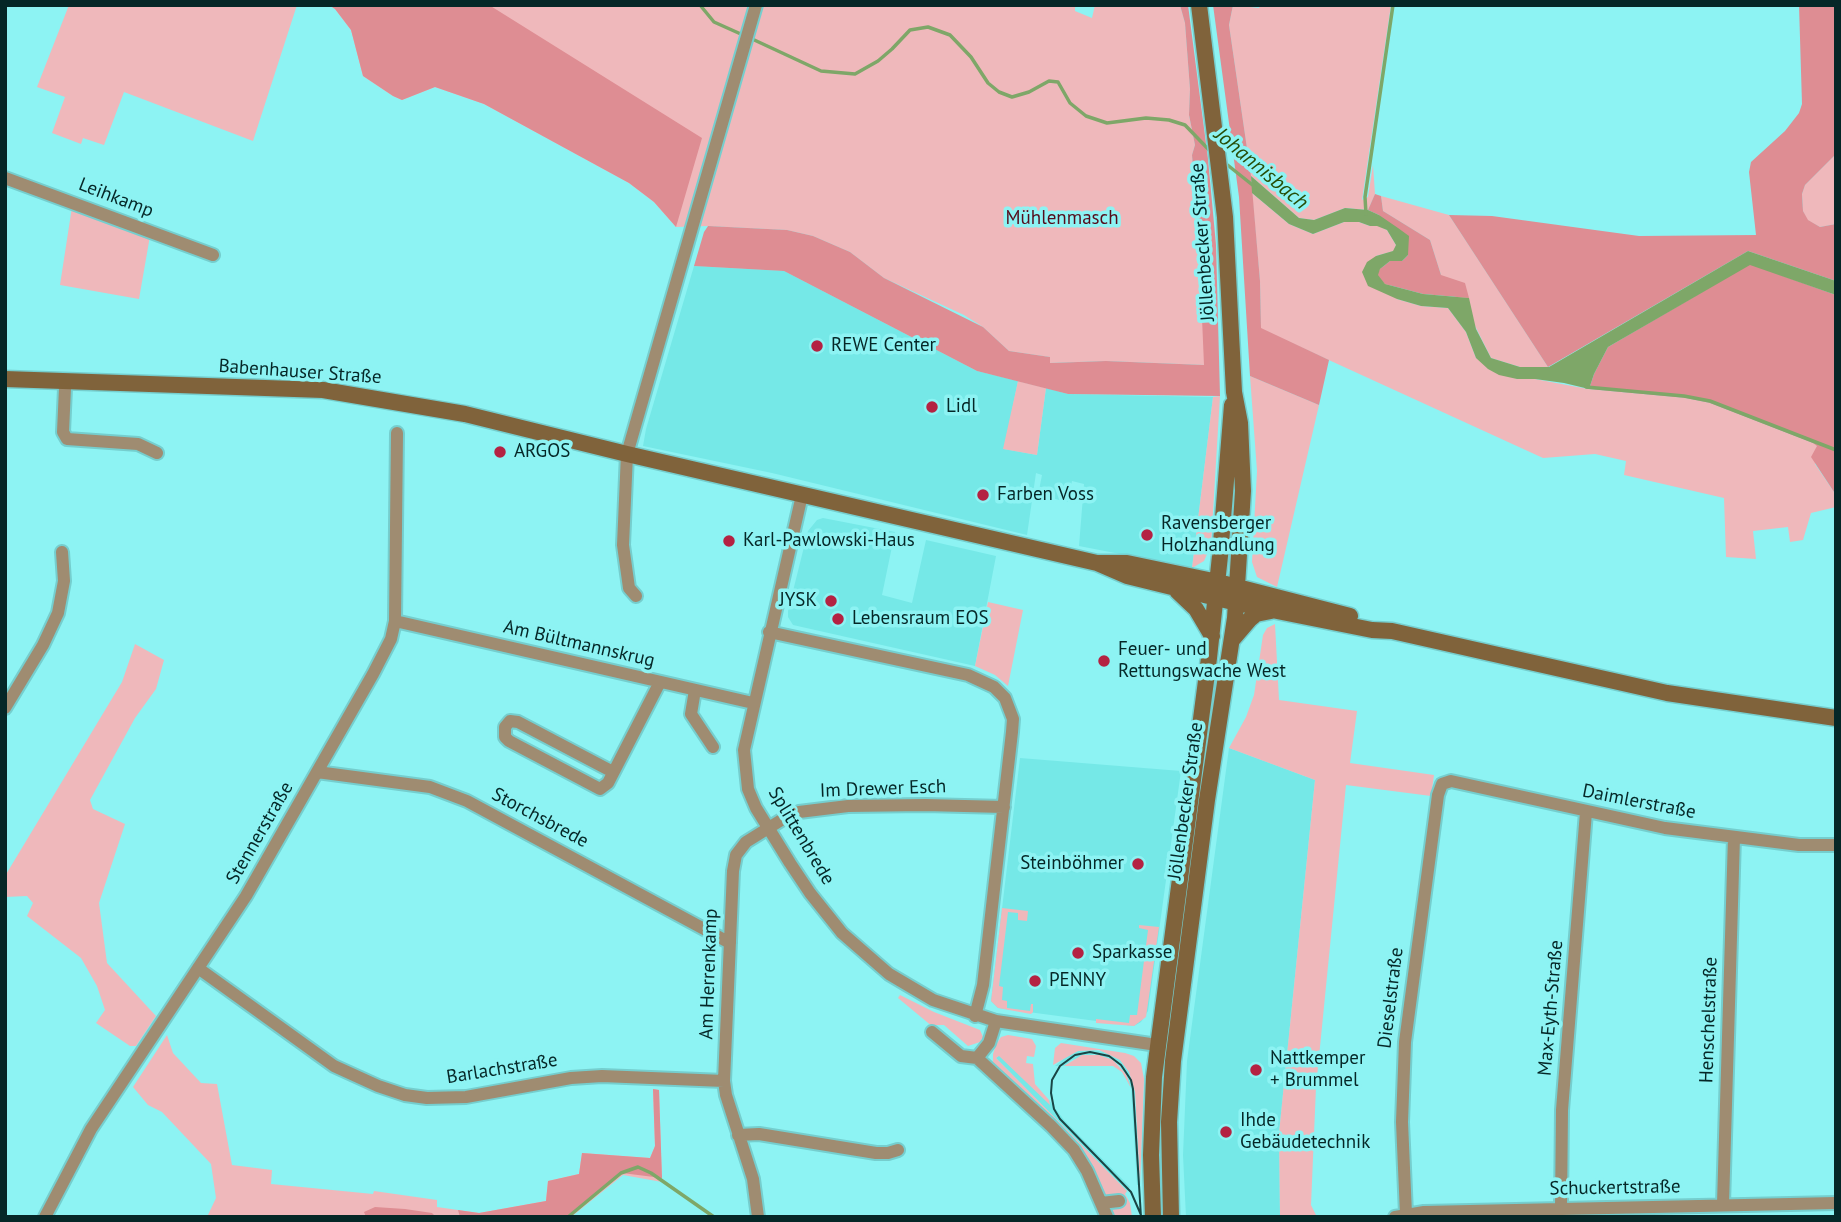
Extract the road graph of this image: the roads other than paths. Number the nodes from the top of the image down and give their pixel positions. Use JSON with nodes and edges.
{"nodes":[{"id":1,"x":756,"y":5,"type":"edge"},
{"id":2,"x":1199,"y":5,"type":"edge"},
{"id":3,"x":5,"y":178,"type":"edge"},
{"id":4,"x":213,"y":255,"type":"dead end"},
{"id":5,"x":5,"y":379,"type":"edge"},
{"id":6,"x":62,"y":381,"type":"junction"},
{"id":7,"x":1234,"y":392,"type":"junction"},
{"id":8,"x":397,"y":433,"type":"dead end"},
{"id":9,"x":157,"y":453,"type":"dead end"},
{"id":10,"x":627,"y":454,"type":"junction"},
{"id":11,"x":802,"y":495,"type":"junction"},
{"id":12,"x":62,"y":552,"type":"dead end"},
{"id":13,"x":1097,"y":564,"type":"junction"},
{"id":14,"x":1238,"y":587,"type":"junction"},
{"id":15,"x":1172,"y":588,"type":"junction"},
{"id":16,"x":1217,"y":590,"type":"junction"},
{"id":17,"x":636,"y":596,"type":"dead end"},
{"id":18,"x":1237,"y":603,"type":"junction"},
{"id":19,"x":1273,"y":611,"type":"junction"},
{"id":20,"x":396,"y":621,"type":"junction"},
{"id":21,"x":1392,"y":631,"type":"junction"},
{"id":22,"x":769,"y":632,"type":"junction"},
{"id":23,"x":1212,"y":636,"type":"junction"},
{"id":24,"x":1232,"y":640,"type":"junction"},
{"id":25,"x":660,"y":682,"type":"junction"},
{"id":26,"x":695,"y":690,"type":"junction"},
{"id":27,"x":753,"y":703,"type":"junction"},
{"id":28,"x":5,"y":708,"type":"edge"},
{"id":29,"x":1836,"y":718,"type":"edge"},
{"id":30,"x":713,"y":747,"type":"dead end"},
{"id":31,"x":317,"y":772,"type":"junction"},
{"id":32,"x":613,"y":772,"type":"junction"},
{"id":33,"x":1440,"y":787,"type":"joint"},
{"id":34,"x":1004,"y":807,"type":"junction"},
{"id":35,"x":1586,"y":812,"type":"junction"},
{"id":36,"x":768,"y":828,"type":"junction"},
{"id":37,"x":1734,"y":837,"type":"junction"},
{"id":38,"x":1836,"y":845,"type":"edge"},
{"id":39,"x":730,"y":943,"type":"junction"},
{"id":40,"x":198,"y":968,"type":"junction"},
{"id":41,"x":975,"y":1016,"type":"junction"},
{"id":42,"x":996,"y":1021,"type":"junction"},
{"id":43,"x":932,"y":1032,"type":"dead end"},
{"id":44,"x":1157,"y":1045,"type":"junction"},
{"id":45,"x":1175,"y":1047,"type":"junction"},
{"id":46,"x":977,"y":1058,"type":"junction"},
{"id":47,"x":724,"y":1081,"type":"junction"},
{"id":48,"x":738,"y":1135,"type":"junction"},
{"id":49,"x":898,"y":1150,"type":"dead end"},
{"id":50,"x":1119,"y":1201,"type":"dead end"},
{"id":51,"x":1101,"y":1203,"type":"junction"},
{"id":52,"x":1836,"y":1203,"type":"edge"},
{"id":53,"x":1723,"y":1205,"type":"junction"},
{"id":54,"x":1561,"y":1208,"type":"junction"},
{"id":55,"x":1401,"y":1215,"type":"edge"},
{"id":56,"x":45,"y":1217,"type":"edge"},
{"id":57,"x":758,"y":1217,"type":"edge"},
{"id":58,"x":1107,"y":1217,"type":"edge"},
{"id":59,"x":1153,"y":1217,"type":"edge"},
{"id":60,"x":1171,"y":1217,"type":"edge"}],
"edges":[{"from":1,"to":10,"type":"street"},
{"from":2,"to":7,"type":"main road","name":"Jöllenbecker Straße"},
{"from":3,"to":4,"type":"street","name":"Leihkamp"},
{"from":5,"to":6,"type":"main road","name":"Babenhauser Straße"},
{"from":6,"to":9,"type":"street"},
{"from":6,"to":10,"type":"main road","name":"Babenhauser Straße"},
{"from":7,"to":14,"type":"main road","name":"Jöllenbecker Straße"},
{"from":7,"to":16,"type":"main road","name":"Jöllenbecker Straße"},
{"from":8,"to":20,"type":"street","name":"Stennerstraße"},
{"from":10,"to":11,"type":"main road","name":"Babenhauser Straße"},
{"from":10,"to":17,"type":"street"},
{"from":11,"to":13,"type":"main road","name":"Babenhauser Straße"},
{"from":11,"to":22,"type":"street","name":"Splittenbrede"},
{"from":12,"to":28,"type":"street"},
{"from":13,"to":15,"type":"main road"},
{"from":13,"to":16,"type":"main road"},
{"from":14,"to":16,"type":"main road"},
{"from":14,"to":18,"type":"main road","name":"Jöllenbecker Straße"},
{"from":14,"to":21,"type":"main road"},
{"from":15,"to":16,"type":"main road"},
{"from":15,"to":23,"type":"main road"},
{"from":16,"to":18,"type":"main road"},
{"from":16,"to":23,"type":"main road","name":"Jöllenbecker Straße"},
{"from":18,"to":19,"type":"main road"},
{"from":18,"to":24,"type":"main road","name":"Jöllenbecker Straße"},
{"from":19,"to":21,"type":"main road"},
{"from":19,"to":24,"type":"main road"},
{"from":20,"to":25,"type":"street","name":"Am Bültmannskrug"},
{"from":20,"to":31,"type":"street","name":"Stennerstraße"},
{"from":21,"to":29,"type":"main road"},
{"from":22,"to":27,"type":"street","name":"Splittenbrede"},
{"from":22,"to":34,"type":"street"},
{"from":23,"to":44,"type":"main road","name":"Jöllenbecker Straße"},
{"from":24,"to":45,"type":"main road","name":"Jöllenbecker Straße"},
{"from":25,"to":26,"type":"street","name":"Am Bültmannskrug"},
{"from":25,"to":32,"type":"street"},
{"from":26,"to":27,"type":"street","name":"Am Bültmannskrug"},
{"from":26,"to":30,"type":"street"},
{"from":27,"to":36,"type":"street","name":"Splittenbrede"},
{"from":31,"to":39,"type":"street","name":"Storchsbrede"},
{"from":31,"to":40,"type":"street","name":"Stennerstraße"},
{"from":32,"to":32,"type":"street"},
{"from":33,"to":35,"type":"street","name":"Daimlerstraße"},
{"from":33,"to":55,"type":"street","name":"Dieselstraße"},
{"from":34,"to":36,"type":"street","name":"Im Drewer Esch"},
{"from":34,"to":41,"type":"street"},
{"from":35,"to":37,"type":"street","name":"Daimlerstraße"},
{"from":35,"to":54,"type":"street","name":"Max-Eyth-Straße"},
{"from":36,"to":39,"type":"street","name":"Am Herrenkamp"},
{"from":36,"to":41,"type":"street","name":"Splittenbrede"},
{"from":37,"to":38,"type":"street","name":"Daimlerstraße"},
{"from":37,"to":53,"type":"street","name":"Henschelstraße"},
{"from":39,"to":47,"type":"street","name":"Am Herrenkamp"},
{"from":40,"to":47,"type":"street","name":"Barlachstraße"},
{"from":40,"to":56,"type":"street","name":"Stennerstraße"},
{"from":41,"to":42,"type":"street","name":"Splittenbrede"},
{"from":42,"to":44,"type":"street","name":"Splittenbrede"},
{"from":42,"to":46,"type":"street"},
{"from":43,"to":46,"type":"street"},
{"from":44,"to":45,"type":"main road","name":"Splittenbrede"},
{"from":44,"to":59,"type":"main road","name":"Jöllenbecker Straße"},
{"from":45,"to":60,"type":"main road","name":"Jöllenbecker Straße"},
{"from":46,"to":51,"type":"street"},
{"from":47,"to":48,"type":"street","name":"Am Herrenkamp"},
{"from":48,"to":49,"type":"street"},
{"from":48,"to":57,"type":"street","name":"Am Herrenkamp"},
{"from":50,"to":51,"type":"street"},
{"from":51,"to":58,"type":"street"},
{"from":52,"to":53,"type":"street","name":"Schuckertstraße"},
{"from":53,"to":54,"type":"street","name":"Schuckertstraße"},
{"from":54,"to":55,"type":"street","name":"Schuckertstraße"}]}
